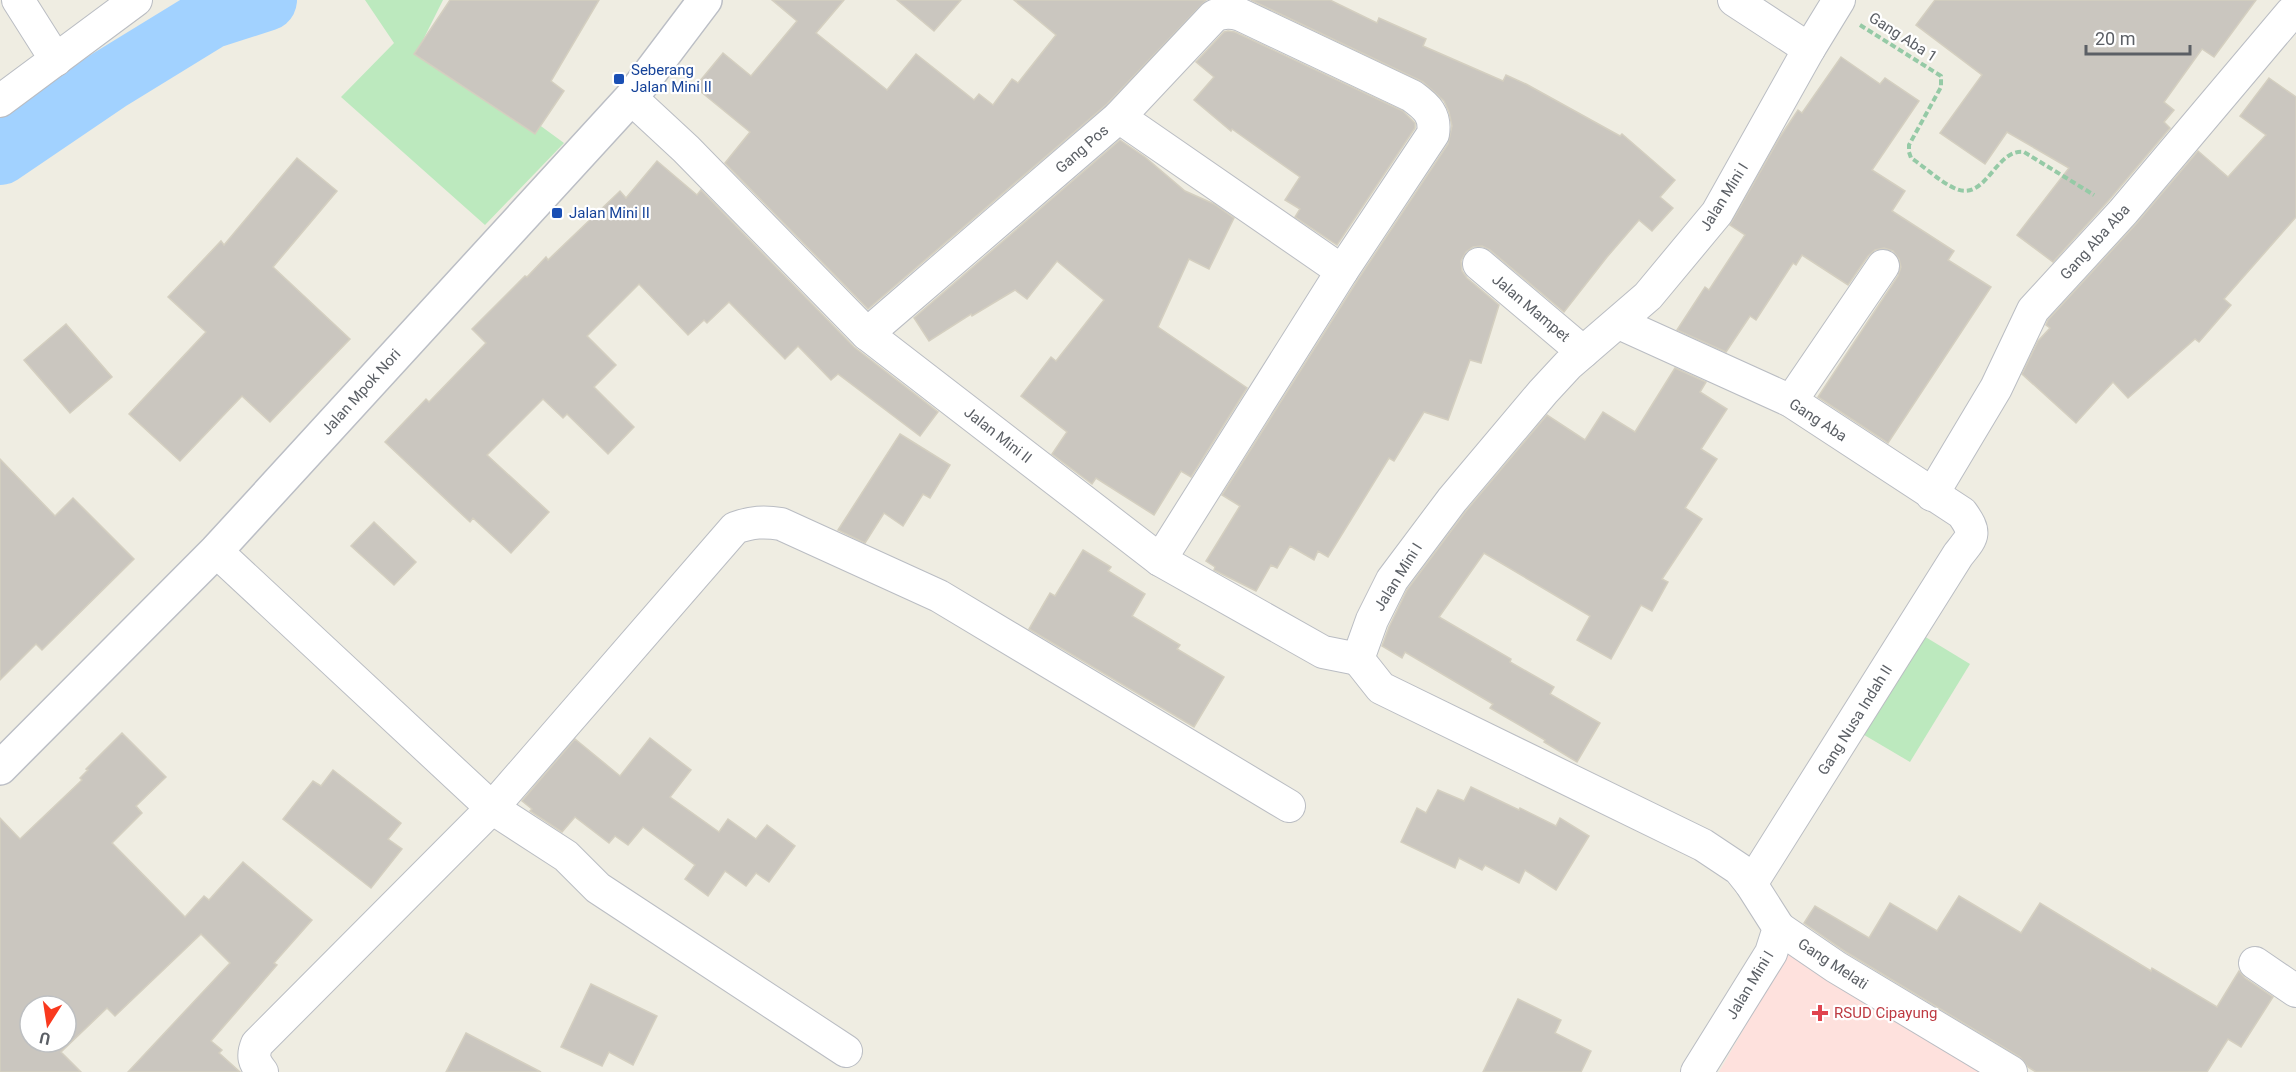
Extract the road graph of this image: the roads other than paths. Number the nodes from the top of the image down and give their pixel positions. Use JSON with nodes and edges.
{"nodes":[{"id":1,"x":18,"y":0,"type":"edge"},
{"id":2,"x":136,"y":0,"type":"edge"},
{"id":3,"x":705,"y":0,"type":"edge"},
{"id":4,"x":1734,"y":0,"type":"edge"},
{"id":5,"x":1836,"y":4,"type":"edge"},
{"id":6,"x":2289,"y":10,"type":"edge"},
{"id":7,"x":1809,"y":49,"type":"junction"},
{"id":8,"x":56,"y":60,"type":"junction"},
{"id":9,"x":631,"y":98,"type":"junction"},
{"id":10,"x":0,"y":101,"type":"edge"},
{"id":11,"x":1119,"y":117,"type":"junction"},
{"id":12,"x":1479,"y":264,"type":"dead end"},
{"id":13,"x":1882,"y":266,"type":"dead end"},
{"id":14,"x":1342,"y":271,"type":"junction"},
{"id":15,"x":1619,"y":323,"type":"junction"},
{"id":16,"x":867,"y":334,"type":"junction"},
{"id":17,"x":1583,"y":352,"type":"junction"},
{"id":18,"x":1791,"y":401,"type":"junction"},
{"id":19,"x":1932,"y":495,"type":"junction"},
{"id":20,"x":1958,"y":555,"type":"joint"},
{"id":21,"x":211,"y":557,"type":"junction"},
{"id":22,"x":1160,"y":560,"type":"junction"},
{"id":23,"x":1358,"y":659,"type":"junction"},
{"id":24,"x":0,"y":768,"type":"edge"},
{"id":25,"x":1289,"y":806,"type":"dead end"},
{"id":26,"x":484,"y":815,"type":"junction"},
{"id":27,"x":1751,"y":884,"type":"junction"},
{"id":28,"x":1779,"y":928,"type":"junction"},
{"id":29,"x":2254,"y":963,"type":"dead end"},
{"id":30,"x":2296,"y":991,"type":"edge"},
{"id":31,"x":846,"y":1051,"type":"dead end"},
{"id":32,"x":262,"y":1072,"type":"edge"},
{"id":33,"x":1697,"y":1072,"type":"edge"},
{"id":34,"x":2011,"y":1072,"type":"edge"}],
"edges":[{"from":1,"to":8,"type":"street"},
{"from":2,"to":8,"type":"street"},
{"from":3,"to":9,"type":"main road","name":"Jalan Mpok Nori"},
{"from":4,"to":7,"type":"street"},
{"from":5,"to":7,"type":"street","name":"Jalan Mini I"},
{"from":6,"to":19,"type":"street","name":"Gang Aba Aba"},
{"from":7,"to":15,"type":"street","name":"Jalan Mini I"},
{"from":8,"to":10,"type":"street"},
{"from":9,"to":16,"type":"street","name":"Jalan Mini II"},
{"from":9,"to":21,"type":"main road","name":"Jalan Mpok Nori"},
{"from":11,"to":14,"type":"street","name":"Gang Pos"},
{"from":11,"to":14,"type":"street"},
{"from":11,"to":16,"type":"street","name":"Gang Pos"},
{"from":12,"to":17,"type":"street","name":"Jalan Mampet"},
{"from":13,"to":18,"type":"street"},
{"from":14,"to":22,"type":"street"},
{"from":15,"to":17,"type":"street","name":"Jalan Mini I"},
{"from":15,"to":18,"type":"street","name":"Gang Aba"},
{"from":16,"to":22,"type":"street","name":"Jalan Mini II"},
{"from":17,"to":23,"type":"street","name":"Jalan Mini I"},
{"from":18,"to":19,"type":"street","name":"Gang Aba"},
{"from":19,"to":20,"type":"street","name":"Gang Aba"},
{"from":20,"to":27,"type":"street","name":"Gang Nusa Indah II"},
{"from":21,"to":24,"type":"main road","name":"Jalan Mpok Nori"},
{"from":21,"to":26,"type":"street"},
{"from":22,"to":23,"type":"street","name":"Jalan Mini II"},
{"from":23,"to":27,"type":"street"},
{"from":25,"to":26,"type":"street"},
{"from":26,"to":31,"type":"street"},
{"from":26,"to":32,"type":"street"},
{"from":27,"to":28,"type":"street"},
{"from":28,"to":33,"type":"street","name":"Jalan Mini I"},
{"from":28,"to":34,"type":"street","name":"Gang Melati"},
{"from":29,"to":30,"type":"street"}]}
